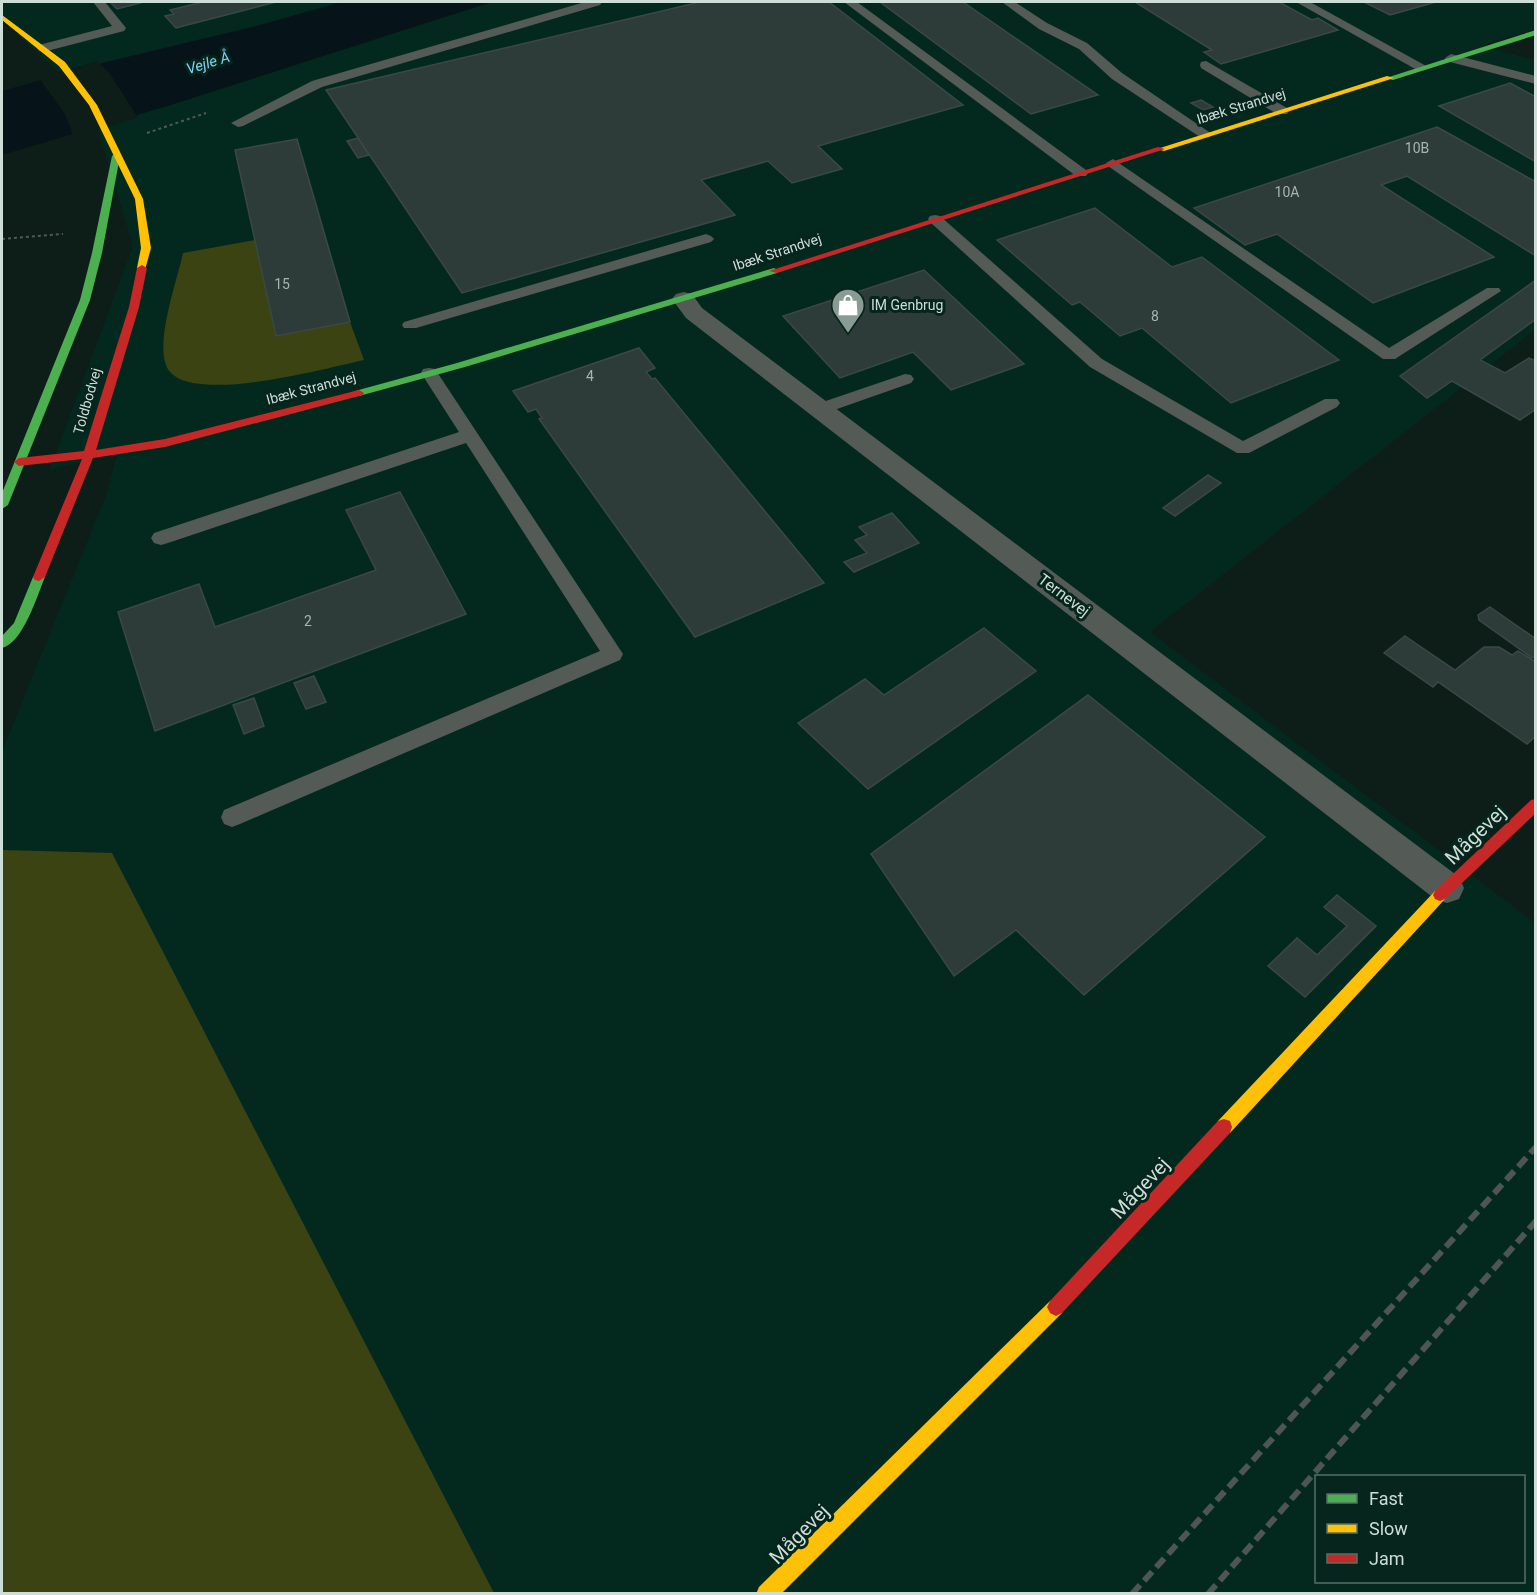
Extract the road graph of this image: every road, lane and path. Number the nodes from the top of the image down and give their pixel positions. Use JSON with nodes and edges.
{"nodes":[{"id":1,"x":99,"y":2,"type":"edge"},
{"id":2,"x":596,"y":2,"type":"edge"},
{"id":3,"x":850,"y":2,"type":"edge"},
{"id":4,"x":1008,"y":2,"type":"edge"},
{"id":5,"x":1302,"y":2,"type":"edge"},
{"id":6,"x":2,"y":17,"type":"edge"},
{"id":7,"x":1536,"y":32,"type":"edge"},
{"id":8,"x":43,"y":48,"type":"junction"},
{"id":9,"x":1451,"y":58,"type":"junction"},
{"id":10,"x":1206,"y":64,"type":"dead end"},
{"id":11,"x":1422,"y":67,"type":"junction"},
{"id":12,"x":1536,"y":80,"type":"edge"},
{"id":13,"x":1282,"y":111,"type":"junction"},
{"id":14,"x":238,"y":123,"type":"dead end"},
{"id":15,"x":1205,"y":135,"type":"junction"},
{"id":16,"x":116,"y":156,"type":"junction"},
{"id":17,"x":1113,"y":163,"type":"junction"},
{"id":18,"x":1081,"y":173,"type":"junction"},
{"id":19,"x":935,"y":219,"type":"junction"},
{"id":20,"x":706,"y":239,"type":"dead end"},
{"id":21,"x":1493,"y":291,"type":"dead end"},
{"id":22,"x":684,"y":299,"type":"junction"},
{"id":23,"x":410,"y":325,"type":"dead end"},
{"id":24,"x":429,"y":373,"type":"junction"},
{"id":25,"x":905,"y":379,"type":"dead end"},
{"id":26,"x":1331,"y":403,"type":"dead end"},
{"id":27,"x":820,"y":409,"type":"junction"},
{"id":28,"x":470,"y":435,"type":"junction"},
{"id":29,"x":89,"y":454,"type":"junction"},
{"id":30,"x":19,"y":462,"type":"junction"},
{"id":31,"x":2,"y":505,"type":"edge"},
{"id":32,"x":160,"y":538,"type":"dead end"},
{"id":33,"x":2,"y":644,"type":"edge"},
{"id":34,"x":1536,"y":804,"type":"edge"},
{"id":35,"x":232,"y":817,"type":"dead end"},
{"id":36,"x":1447,"y":888,"type":"junction"},
{"id":37,"x":766,"y":1593,"type":"edge"}],
"edges":[{"from":1,"to":8,"type":"lane"},
{"from":2,"to":14,"type":"lane"},
{"from":3,"to":18,"type":"lane"},
{"from":4,"to":15,"type":"lane"},
{"from":5,"to":11,"type":"lane"},
{"from":6,"to":8,"type":"street","name":"Toldbodvej"},
{"from":7,"to":9,"type":"street","name":"Ibæk Strandvej"},
{"from":8,"to":16,"type":"street","name":"Toldbodvej"},
{"from":9,"to":11,"type":"street","name":"Ibæk Strandvej"},
{"from":9,"to":12,"type":"lane"},
{"from":10,"to":13,"type":"lane"},
{"from":11,"to":13,"type":"street","name":"Ibæk Strandvej"},
{"from":13,"to":15,"type":"street","name":"Ibæk Strandvej"},
{"from":15,"to":17,"type":"street","name":"Ibæk Strandvej"},
{"from":16,"to":29,"type":"street","name":"Toldbodvej"},
{"from":16,"to":30,"type":"street","name":"Toldbodvej"},
{"from":17,"to":18,"type":"street","name":"Ibæk Strandvej"},
{"from":17,"to":21,"type":"lane"},
{"from":18,"to":19,"type":"street","name":"Ibæk Strandvej"},
{"from":19,"to":22,"type":"street","name":"Ibæk Strandvej"},
{"from":19,"to":26,"type":"lane"},
{"from":20,"to":23,"type":"lane"},
{"from":22,"to":24,"type":"street","name":"Ibæk Strandvej"},
{"from":22,"to":27,"type":"street","name":"Ternevej"},
{"from":24,"to":28,"type":"lane"},
{"from":24,"to":29,"type":"street","name":"Ibæk Strandvej"},
{"from":25,"to":27,"type":"lane"},
{"from":27,"to":36,"type":"street","name":"Ternevej"},
{"from":28,"to":32,"type":"lane"},
{"from":28,"to":35,"type":"lane"},
{"from":29,"to":30,"type":"street","name":"Ibæk Strandvej"},
{"from":29,"to":33,"type":"street","name":"Toldbodvej"},
{"from":30,"to":31,"type":"street","name":"Toldbodvej"},
{"from":34,"to":36,"type":"street","name":"Mågevej"},
{"from":36,"to":37,"type":"street","name":"Mågevej"}]}
